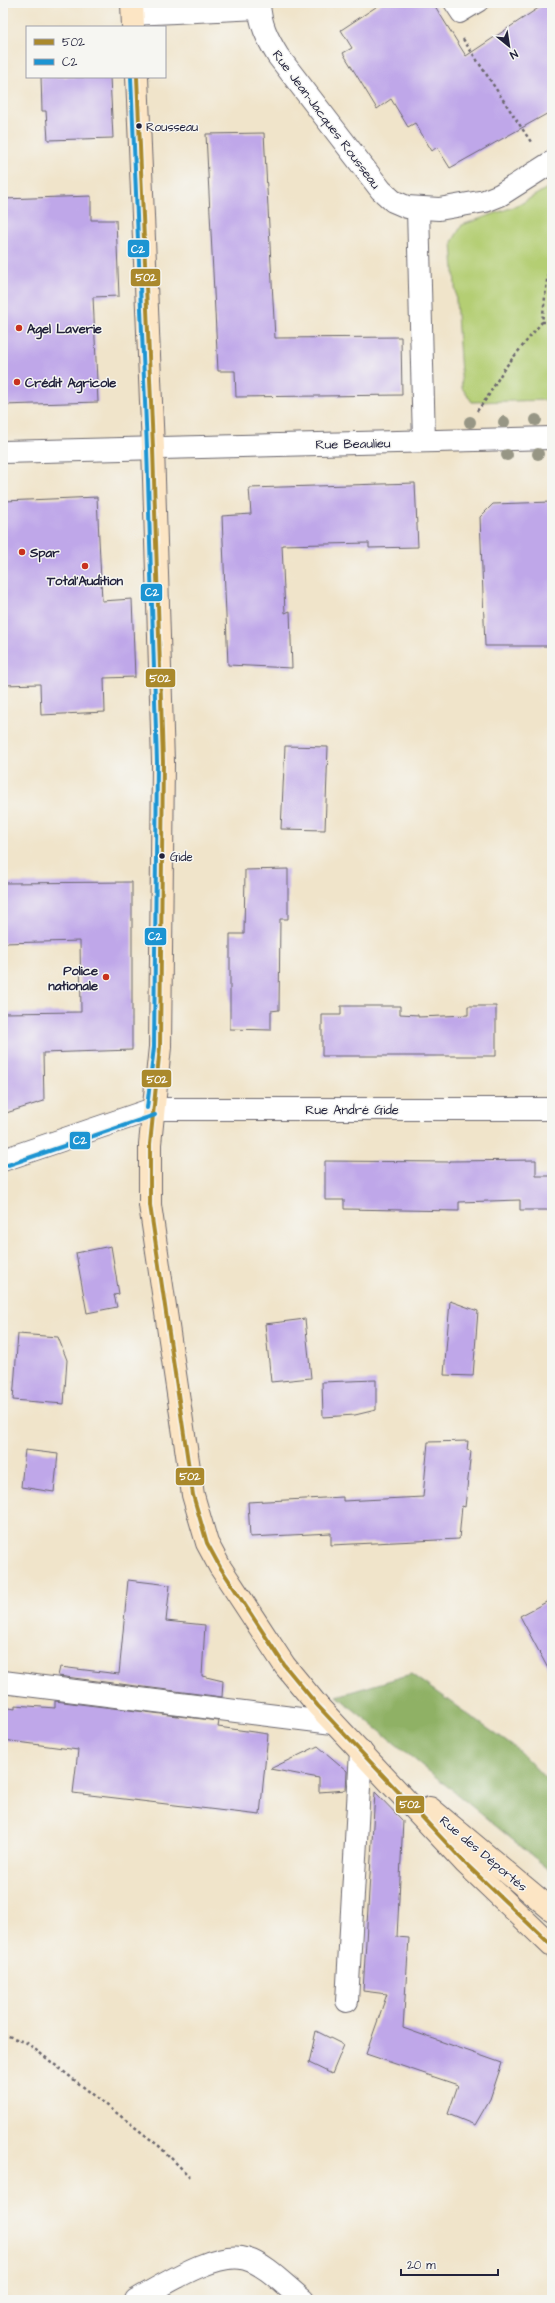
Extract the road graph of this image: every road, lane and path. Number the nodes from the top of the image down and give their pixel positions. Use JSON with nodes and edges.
{"nodes":[{"id":1,"x":480,"y":3,"type":"edge"},
{"id":2,"x":259,"y":5,"type":"edge"},
{"id":3,"x":456,"y":9,"type":"edge"},
{"id":4,"x":133,"y":15,"type":"edge"},
{"id":5,"x":136,"y":78,"type":"edge"},
{"id":6,"x":549,"y":164,"type":"edge"},
{"id":7,"x":418,"y":209,"type":"junction"},
{"id":8,"x":552,"y":261,"type":"edge"},
{"id":9,"x":542,"y":322,"type":"junction"},
{"id":10,"x":552,"y":322,"type":"edge"},
{"id":11,"x":552,"y":438,"type":"edge"},
{"id":12,"x":452,"y":440,"type":"junction"},
{"id":13,"x":424,"y":441,"type":"junction"},
{"id":14,"x":153,"y":448,"type":"junction"},
{"id":15,"x":3,"y":452,"type":"edge"},
{"id":16,"x":153,"y":1109,"type":"junction"},
{"id":17,"x":552,"y":1109,"type":"edge"},
{"id":18,"x":3,"y":1160,"type":"edge"},
{"id":19,"x":3,"y":1682,"type":"edge"},
{"id":20,"x":333,"y":1724,"type":"junction"},
{"id":21,"x":361,"y":1751,"type":"junction"},
{"id":22,"x":552,"y":1910,"type":"edge"},
{"id":23,"x":552,"y":1946,"type":"edge"},
{"id":24,"x":347,"y":2001,"type":"dead end"},
{"id":25,"x":3,"y":2034,"type":"edge"},
{"id":26,"x":190,"y":2177,"type":"dead end"},
{"id":27,"x":136,"y":2300,"type":"edge"},
{"id":28,"x":303,"y":2300,"type":"edge"}],
"edges":[{"from":1,"to":3,"type":"lane"},
{"from":2,"to":4,"type":"street","name":"Rue Jean-Jacques Rousseau"},
{"from":2,"to":7,"type":"street","name":"Rue Jean-Jacques Rousseau"},
{"from":3,"to":6,"type":"path"},
{"from":5,"to":14,"type":"street","name":"Rue des Déportés"},
{"from":6,"to":7,"type":"street","name":"Rue Jean-Jacques Rousseau"},
{"from":7,"to":13,"type":"street"},
{"from":8,"to":9,"type":"path"},
{"from":9,"to":10,"type":"path"},
{"from":9,"to":12,"type":"path"},
{"from":11,"to":12,"type":"street","name":"Rue Beaulieu"},
{"from":12,"to":13,"type":"street","name":"Rue Beaulieu"},
{"from":13,"to":14,"type":"street","name":"Rue Beaulieu"},
{"from":14,"to":15,"type":"street","name":"Rue Beaulieu"},
{"from":14,"to":16,"type":"street","name":"Rue des Déportés"},
{"from":16,"to":17,"type":"street","name":"Rue André Gide"},
{"from":16,"to":18,"type":"street","name":"Rue André Gide"},
{"from":16,"to":20,"type":"street","name":"Rue des Déportés"},
{"from":19,"to":20,"type":"street"},
{"from":20,"to":21,"type":"street","name":"Rue des Déportés"},
{"from":21,"to":22,"type":"street","name":"Rue des Déportés"},
{"from":21,"to":23,"type":"street","name":"Rue des Déportés"},
{"from":21,"to":24,"type":"street"},
{"from":25,"to":26,"type":"path"},
{"from":27,"to":28,"type":"street"}]}
